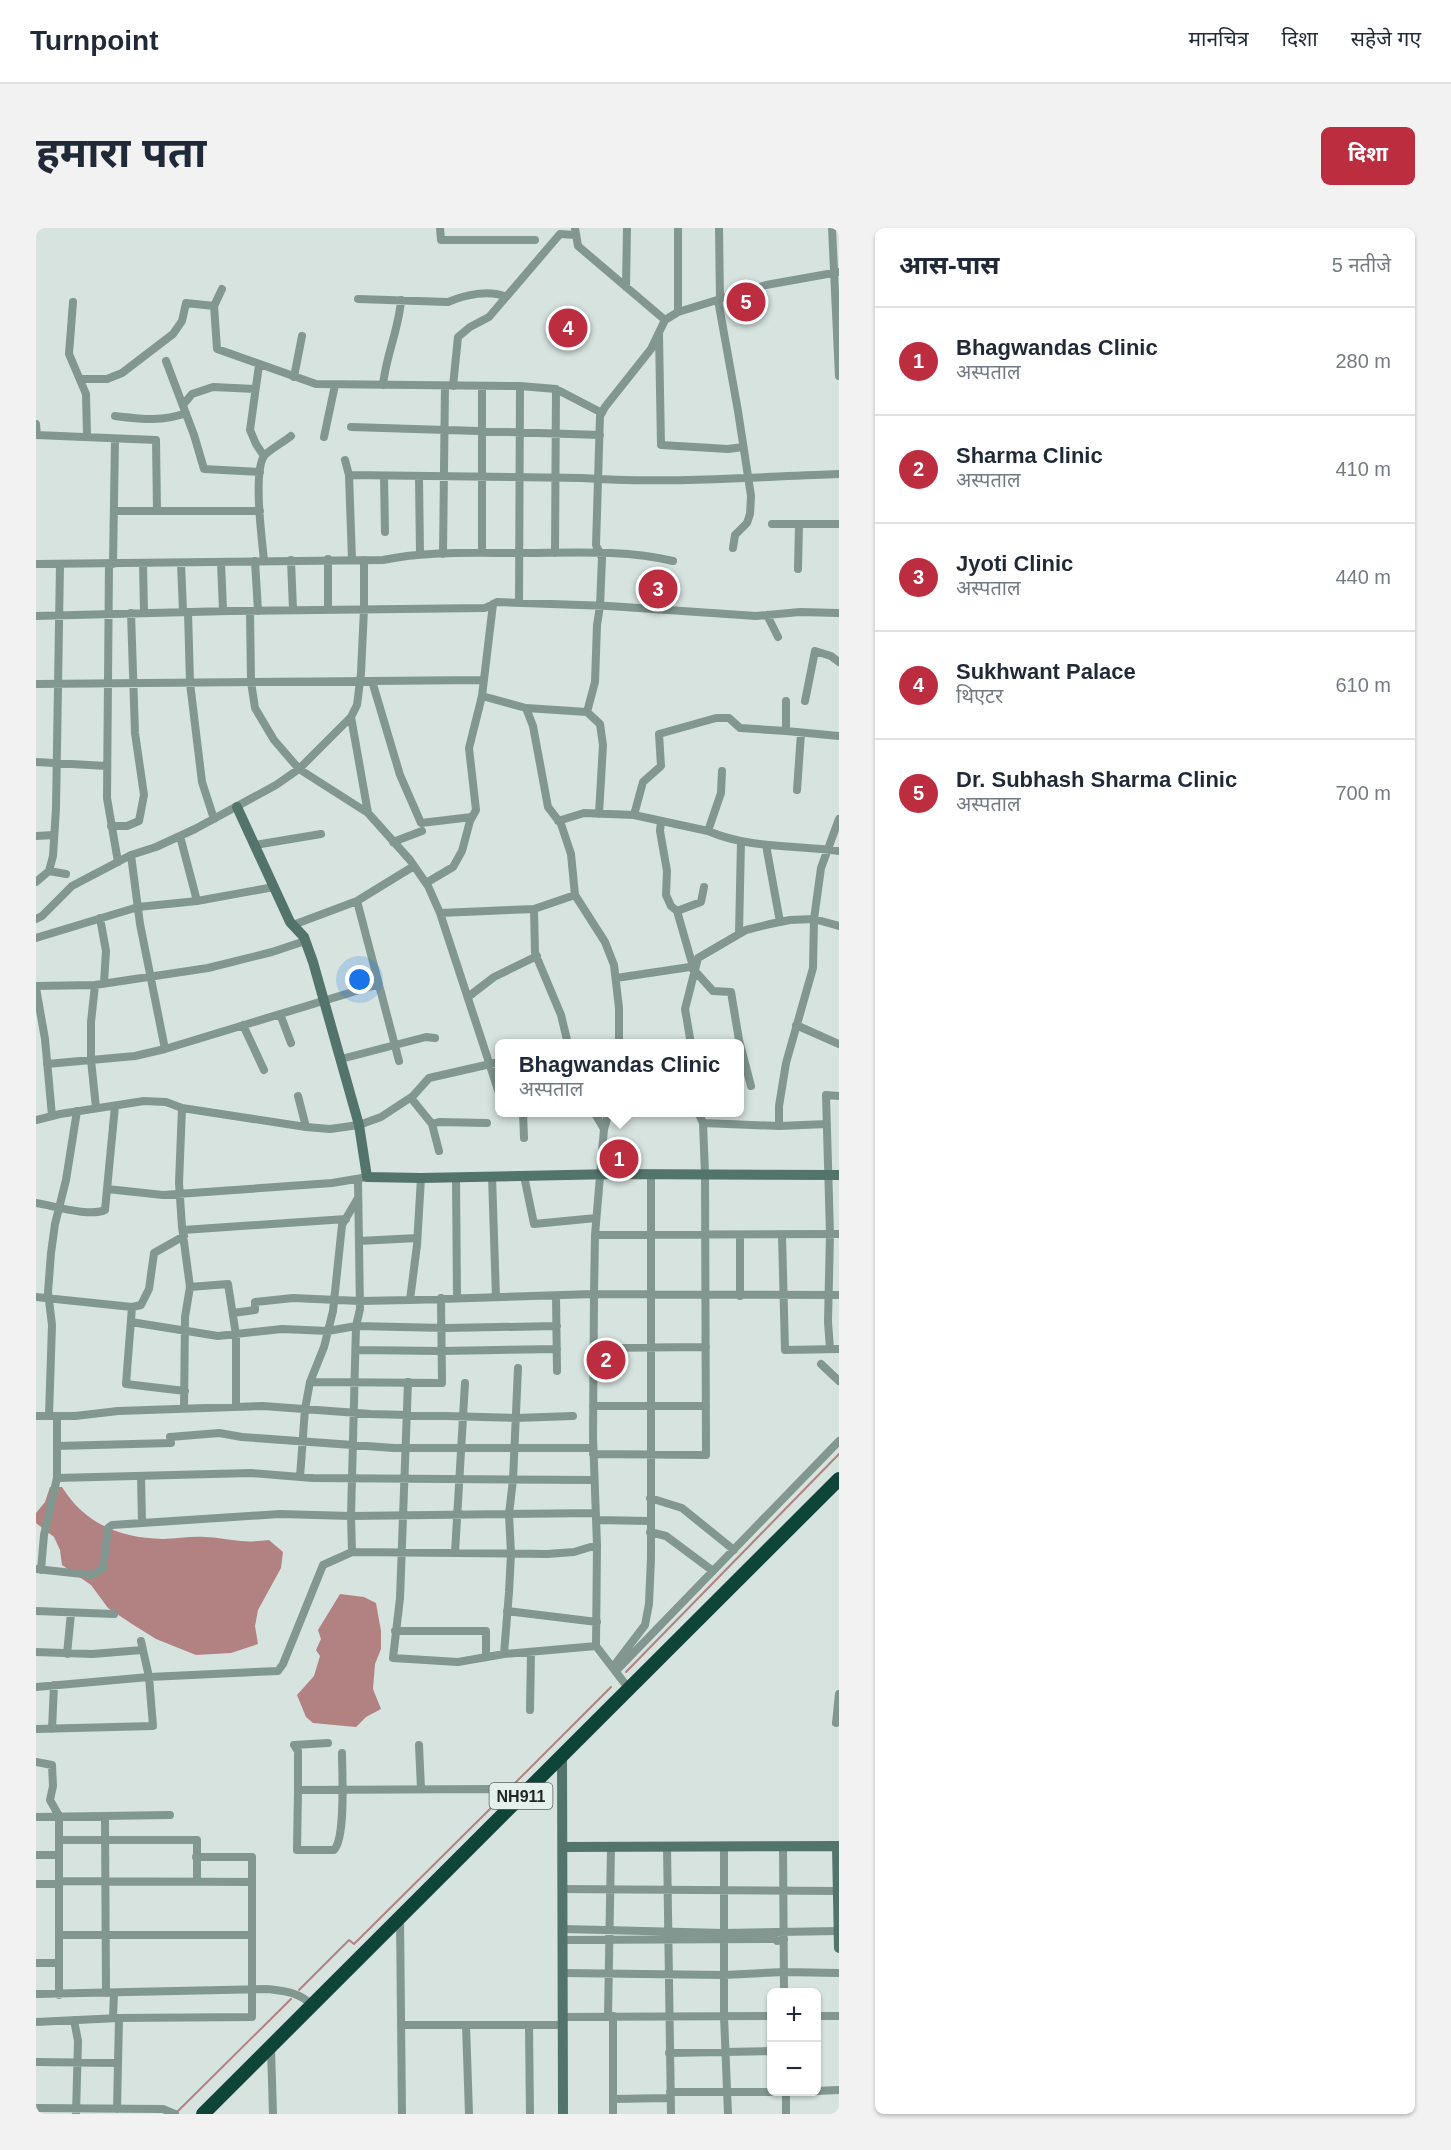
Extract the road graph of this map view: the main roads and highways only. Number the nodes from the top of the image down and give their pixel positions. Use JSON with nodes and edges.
{"nodes":[{"id":1,"x":839,"y":1479,"type":"edge"},
{"id":2,"x":203,"y":2114,"type":"edge"}],
"edges":[{"from":1,"to":2,"type":"highway","number":"NH911"}]}
